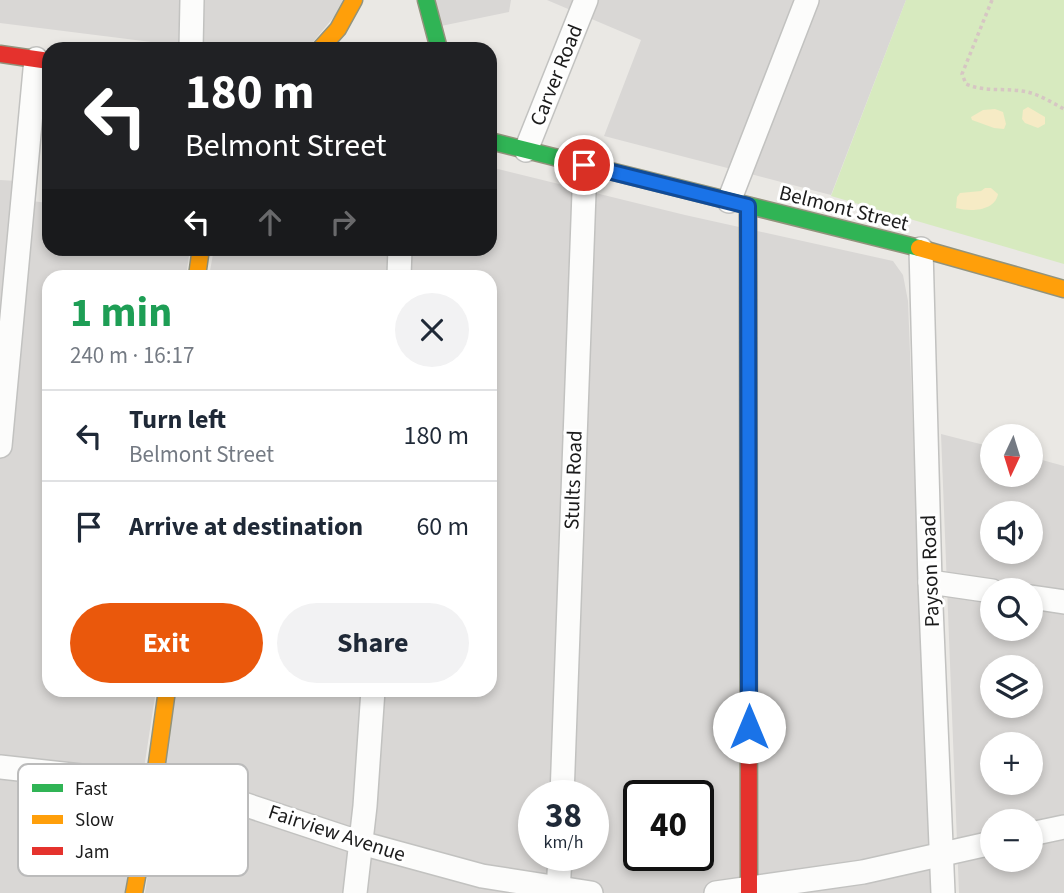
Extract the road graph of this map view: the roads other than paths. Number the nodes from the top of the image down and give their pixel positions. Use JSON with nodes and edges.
{"nodes":[{"id":1,"x":192,"y":0,"type":"edge"},
{"id":2,"x":354,"y":0,"type":"edge"},
{"id":3,"x":426,"y":0,"type":"edge"},
{"id":4,"x":586,"y":0,"type":"edge"},
{"id":5,"x":807,"y":0,"type":"edge"},
{"id":6,"x":191,"y":42,"type":"edge"},
{"id":7,"x":326,"y":42,"type":"edge"},
{"id":8,"x":437,"y":42,"type":"edge"},
{"id":9,"x":0,"y":54,"type":"edge"},
{"id":10,"x":42,"y":60,"type":"edge"},
{"id":11,"x":42,"y":69,"type":"edge"},
{"id":12,"x":497,"y":143,"type":"edge"},
{"id":13,"x":526,"y":150,"type":"junction"},
{"id":14,"x":584,"y":165,"type":"junction"},
{"id":15,"x":739,"y":204,"type":"junction"},
{"id":16,"x":921,"y":249,"type":"junction"},
{"id":17,"x":1064,"y":289,"type":"edge"},
{"id":18,"x":0,"y":446,"type":"edge"},
{"id":19,"x":930,"y":582,"type":"junction"},
{"id":20,"x":980,"y":589,"type":"edge"},
{"id":21,"x":1043,"y":599,"type":"edge"},
{"id":22,"x":1064,"y":602,"type":"edge"},
{"id":23,"x":166,"y":697,"type":"edge"},
{"id":24,"x":372,"y":697,"type":"edge"},
{"id":25,"x":157,"y":764,"type":"edge"},
{"id":26,"x":0,"y":767,"type":"edge"},
{"id":27,"x":18,"y":769,"type":"edge"},
{"id":28,"x":563,"y":780,"type":"edge"},
{"id":29,"x":248,"y":804,"type":"edge"},
{"id":30,"x":1064,"y":827,"type":"edge"},
{"id":31,"x":1043,"y":831,"type":"edge"},
{"id":32,"x":361,"y":843,"type":"junction"},
{"id":33,"x":980,"y":846,"type":"edge"},
{"id":34,"x":941,"y":855,"type":"junction"},
{"id":35,"x":560,"y":871,"type":"edge"},
{"id":36,"x":559,"y":890,"type":"edge"},
{"id":37,"x":749,"y":891,"type":"edge"},
{"id":38,"x":355,"y":893,"type":"edge"},
{"id":39,"x":591,"y":893,"type":"edge"},
{"id":40,"x":716,"y":893,"type":"edge"},
{"id":41,"x":943,"y":893,"type":"edge"}],
"edges":[{"from":1,"to":6,"type":"street"},
{"from":2,"to":7,"type":"street"},
{"from":3,"to":8,"type":"street"},
{"from":4,"to":13,"type":"street","name":"Carver Road"},
{"from":5,"to":15,"type":"street"},
{"from":9,"to":10,"type":"street"},
{"from":11,"to":18,"type":"street"},
{"from":12,"to":13,"type":"street","name":"Belmont Street"},
{"from":13,"to":14,"type":"street","name":"Belmont Street"},
{"from":14,"to":15,"type":"street","name":"Belmont Street"},
{"from":14,"to":28,"type":"street","name":"Stults Road"},
{"from":15,"to":16,"type":"street","name":"Belmont Street"},
{"from":15,"to":37,"type":"street"},
{"from":16,"to":17,"type":"street","name":"Belmont Street"},
{"from":16,"to":19,"type":"street","name":"Payson Road"},
{"from":19,"to":20,"type":"street"},
{"from":19,"to":34,"type":"street","name":"Payson Road"},
{"from":21,"to":22,"type":"street"},
{"from":23,"to":25,"type":"street"},
{"from":24,"to":32,"type":"street"},
{"from":26,"to":27,"type":"street","name":"Fairview Avenue"},
{"from":29,"to":32,"type":"street","name":"Fairview Avenue"},
{"from":30,"to":31,"type":"street"},
{"from":32,"to":36,"type":"street","name":"Fairview Avenue"},
{"from":32,"to":38,"type":"street"},
{"from":33,"to":34,"type":"street"},
{"from":34,"to":37,"type":"street"},
{"from":34,"to":41,"type":"street","name":"Payson Road"},
{"from":35,"to":36,"type":"street"},
{"from":36,"to":39,"type":"street","name":"Fairview Avenue"},
{"from":37,"to":40,"type":"street"}]}
